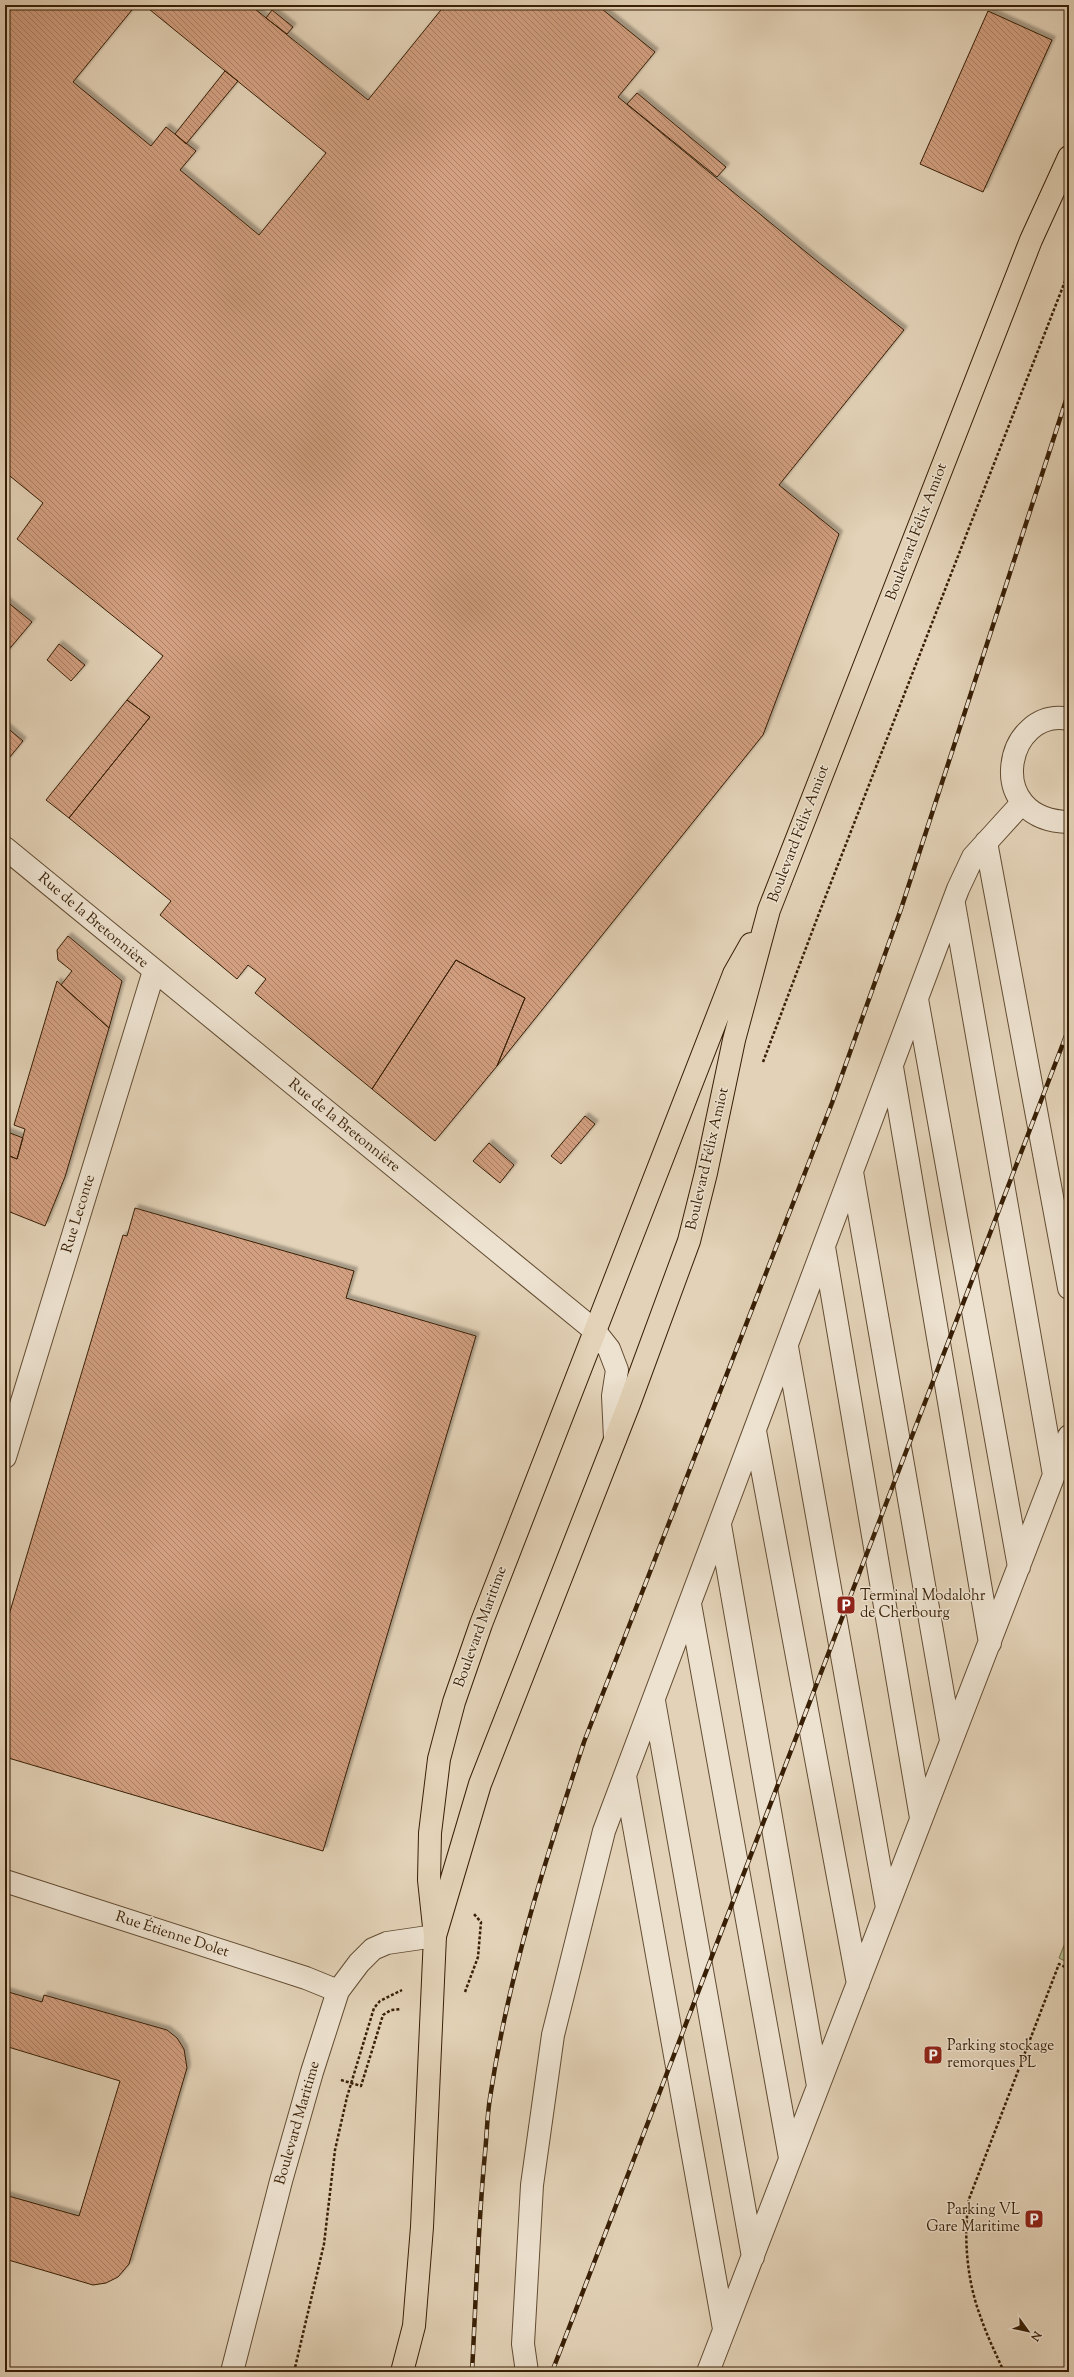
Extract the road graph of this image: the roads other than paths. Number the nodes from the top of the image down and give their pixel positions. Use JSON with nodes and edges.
{"nodes":[{"id":1,"x":1069,"y":157,"type":"edge"},
{"id":2,"x":1069,"y":719,"type":"edge"},
{"id":3,"x":1022,"y":803,"type":"junction"},
{"id":4,"x":1069,"y":822,"type":"edge"},
{"id":5,"x":986,"y":842,"type":"junction"},
{"id":6,"x":5,"y":848,"type":"edge"},
{"id":7,"x":954,"y":903,"type":"junction"},
{"id":8,"x":769,"y":910,"type":"junction"},
{"id":9,"x":154,"y":971,"type":"junction"},
{"id":10,"x":917,"y":998,"type":"junction"},
{"id":11,"x":892,"y":1066,"type":"junction"},
{"id":12,"x":852,"y":1172,"type":"junction"},
{"id":13,"x":824,"y":1246,"type":"junction"},
{"id":14,"x":1069,"y":1288,"type":"edge"},
{"id":15,"x":594,"y":1330,"type":"junction"},
{"id":16,"x":787,"y":1347,"type":"junction"},
{"id":17,"x":755,"y":1429,"type":"junction"},
{"id":18,"x":1069,"y":1436,"type":"edge"},
{"id":19,"x":615,"y":1438,"type":"junction"},
{"id":20,"x":5,"y":1457,"type":"edge"},
{"id":21,"x":1054,"y":1475,"type":"junction"},
{"id":22,"x":720,"y":1525,"type":"junction"},
{"id":23,"x":1019,"y":1567,"type":"junction"},
{"id":24,"x":690,"y":1602,"type":"junction"},
{"id":25,"x":990,"y":1643,"type":"junction"},
{"id":26,"x":653,"y":1700,"type":"junction"},
{"id":27,"x":952,"y":1740,"type":"junction"},
{"id":28,"x":625,"y":1775,"type":"junction"},
{"id":29,"x":921,"y":1819,"type":"junction"},
{"id":30,"x":5,"y":1881,"type":"edge"},
{"id":31,"x":887,"y":1909,"type":"junction"},
{"id":32,"x":435,"y":1936,"type":"junction"},
{"id":33,"x":858,"y":1984,"type":"junction"},
{"id":34,"x":338,"y":1991,"type":"junction"},
{"id":35,"x":818,"y":2086,"type":"junction"},
{"id":36,"x":790,"y":2159,"type":"junction"},
{"id":37,"x":753,"y":2257,"type":"junction"},
{"id":38,"x":724,"y":2330,"type":"junction"},
{"id":39,"x":232,"y":2372,"type":"edge"},
{"id":40,"x":402,"y":2372,"type":"edge"},
{"id":41,"x":527,"y":2372,"type":"edge"},
{"id":42,"x":708,"y":2372,"type":"edge"}],
"edges":[{"from":1,"to":8,"type":"main road","name":"Boulevard Félix Amiot"},
{"from":2,"to":3,"type":"street"},
{"from":3,"to":4,"type":"street"},
{"from":3,"to":5,"type":"street"},
{"from":5,"to":7,"type":"street"},
{"from":5,"to":14,"type":"street"},
{"from":6,"to":9,"type":"street","name":"Rue de la Bretonnière"},
{"from":7,"to":10,"type":"street"},
{"from":7,"to":21,"type":"street"},
{"from":8,"to":15,"type":"main road","name":"Boulevard Félix Amiot"},
{"from":8,"to":19,"type":"main road","name":"Boulevard Félix Amiot"},
{"from":9,"to":15,"type":"street","name":"Rue de la Bretonnière"},
{"from":9,"to":20,"type":"street","name":"Rue Leconte"},
{"from":10,"to":11,"type":"street"},
{"from":10,"to":23,"type":"street"},
{"from":11,"to":12,"type":"street"},
{"from":11,"to":25,"type":"street"},
{"from":12,"to":13,"type":"street"},
{"from":12,"to":27,"type":"street"},
{"from":13,"to":16,"type":"street"},
{"from":13,"to":29,"type":"street"},
{"from":15,"to":19,"type":"street","name":"Rue de la Bretonnière"},
{"from":15,"to":32,"type":"main road","name":"Boulevard Maritime"},
{"from":16,"to":17,"type":"street"},
{"from":16,"to":31,"type":"street"},
{"from":17,"to":22,"type":"street"},
{"from":17,"to":33,"type":"street"},
{"from":18,"to":21,"type":"street"},
{"from":19,"to":32,"type":"main road"},
{"from":21,"to":23,"type":"street"},
{"from":22,"to":24,"type":"street"},
{"from":22,"to":35,"type":"street"},
{"from":23,"to":25,"type":"street"},
{"from":24,"to":26,"type":"street"},
{"from":24,"to":36,"type":"street"},
{"from":25,"to":27,"type":"street"},
{"from":26,"to":28,"type":"street"},
{"from":26,"to":37,"type":"street"},
{"from":27,"to":29,"type":"street"},
{"from":28,"to":38,"type":"street"},
{"from":28,"to":41,"type":"street"},
{"from":29,"to":31,"type":"street"},
{"from":30,"to":34,"type":"street","name":"Rue Étienne Dolet"},
{"from":31,"to":33,"type":"street"},
{"from":32,"to":34,"type":"street","name":"Boulevard Maritime"},
{"from":32,"to":40,"type":"main road"},
{"from":33,"to":35,"type":"street"},
{"from":34,"to":39,"type":"street","name":"Boulevard Maritime"},
{"from":35,"to":36,"type":"street"},
{"from":36,"to":37,"type":"street"},
{"from":37,"to":38,"type":"street"},
{"from":38,"to":42,"type":"street"}]}
